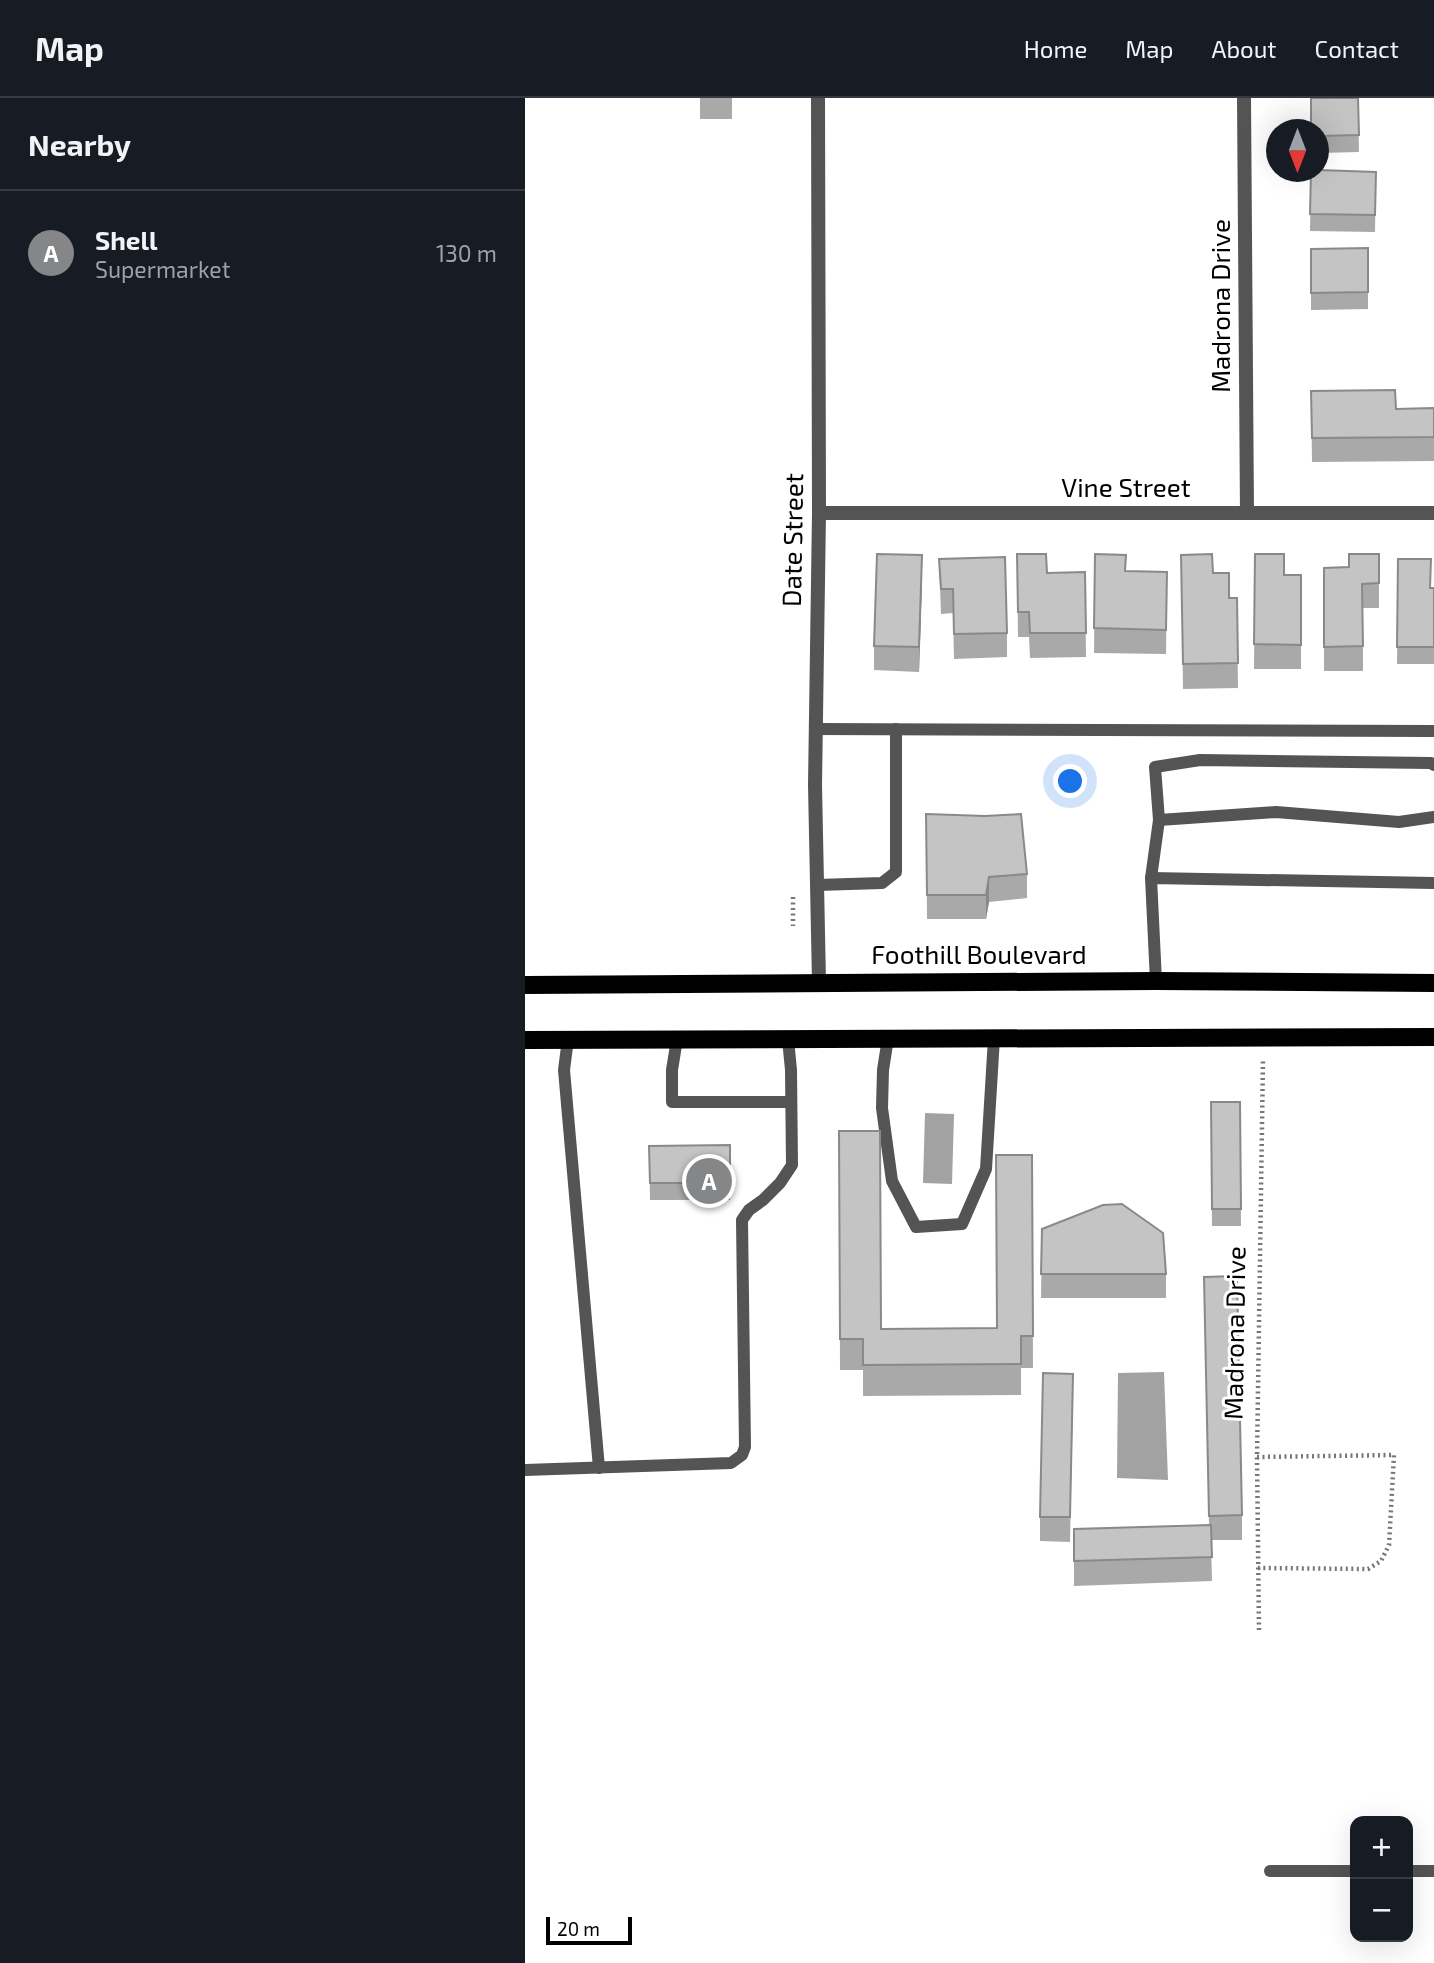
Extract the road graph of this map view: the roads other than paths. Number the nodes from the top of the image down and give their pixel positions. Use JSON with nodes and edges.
{"nodes":[{"id":1,"x":818,"y":98,"type":"edge"},
{"id":2,"x":1244,"y":98,"type":"edge"},
{"id":3,"x":819,"y":513,"type":"junction"},
{"id":4,"x":1247,"y":513,"type":"junction"},
{"id":5,"x":1434,"y":513,"type":"edge"},
{"id":6,"x":815,"y":729,"type":"junction"},
{"id":7,"x":896,"y":729,"type":"junction"},
{"id":8,"x":1434,"y":730,"type":"edge"},
{"id":9,"x":1434,"y":765,"type":"edge"},
{"id":10,"x":1434,"y":817,"type":"edge"},
{"id":11,"x":1159,"y":820,"type":"junction"},
{"id":12,"x":1151,"y":878,"type":"junction"},
{"id":13,"x":1434,"y":883,"type":"edge"},
{"id":14,"x":817,"y":885,"type":"junction"},
{"id":15,"x":1156,"y":981,"type":"junction"},
{"id":16,"x":818,"y":982,"type":"junction"},
{"id":17,"x":1434,"y":983,"type":"edge"},
{"id":18,"x":525,"y":985,"type":"edge"},
{"id":19,"x":1434,"y":1037,"type":"edge"},
{"id":20,"x":888,"y":1038,"type":"junction"},
{"id":21,"x":994,"y":1038,"type":"junction"},
{"id":22,"x":677,"y":1039,"type":"junction"},
{"id":23,"x":788,"y":1039,"type":"junction"},
{"id":24,"x":525,"y":1040,"type":"edge"},
{"id":25,"x":568,"y":1040,"type":"junction"},
{"id":26,"x":791,"y":1102,"type":"junction"},
{"id":27,"x":599,"y":1468,"type":"junction"},
{"id":28,"x":525,"y":1470,"type":"edge"},
{"id":29,"x":1270,"y":1871,"type":"dead end"},
{"id":30,"x":1350,"y":1871,"type":"edge"},
{"id":31,"x":1413,"y":1871,"type":"edge"},
{"id":32,"x":1434,"y":1871,"type":"edge"}],
"edges":[{"from":1,"to":3,"type":"street","name":"Date Street"},
{"from":2,"to":4,"type":"street","name":"Madrona Drive"},
{"from":3,"to":4,"type":"street","name":"Vine Street"},
{"from":3,"to":6,"type":"street","name":"Date Street"},
{"from":4,"to":5,"type":"street","name":"Vine Street"},
{"from":6,"to":7,"type":"lane"},
{"from":6,"to":14,"type":"street","name":"Date Street"},
{"from":7,"to":8,"type":"lane"},
{"from":7,"to":14,"type":"lane"},
{"from":9,"to":11,"type":"lane"},
{"from":10,"to":11,"type":"lane"},
{"from":11,"to":12,"type":"lane"},
{"from":12,"to":13,"type":"lane"},
{"from":12,"to":15,"type":"lane"},
{"from":14,"to":16,"type":"street","name":"Date Street"},
{"from":15,"to":16,"type":"main road","name":"Foothill Boulevard"},
{"from":15,"to":17,"type":"main road","name":"Foothill Boulevard"},
{"from":16,"to":18,"type":"main road","name":"Foothill Boulevard"},
{"from":19,"to":21,"type":"main road"},
{"from":20,"to":21,"type":"main road"},
{"from":20,"to":21,"type":"lane"},
{"from":20,"to":23,"type":"main road"},
{"from":22,"to":23,"type":"main road"},
{"from":22,"to":25,"type":"main road"},
{"from":22,"to":26,"type":"lane"},
{"from":23,"to":26,"type":"lane"},
{"from":24,"to":25,"type":"main road"},
{"from":25,"to":27,"type":"lane"},
{"from":26,"to":27,"type":"lane"},
{"from":27,"to":28,"type":"lane"},
{"from":29,"to":30,"type":"lane"},
{"from":31,"to":32,"type":"lane"}]}
